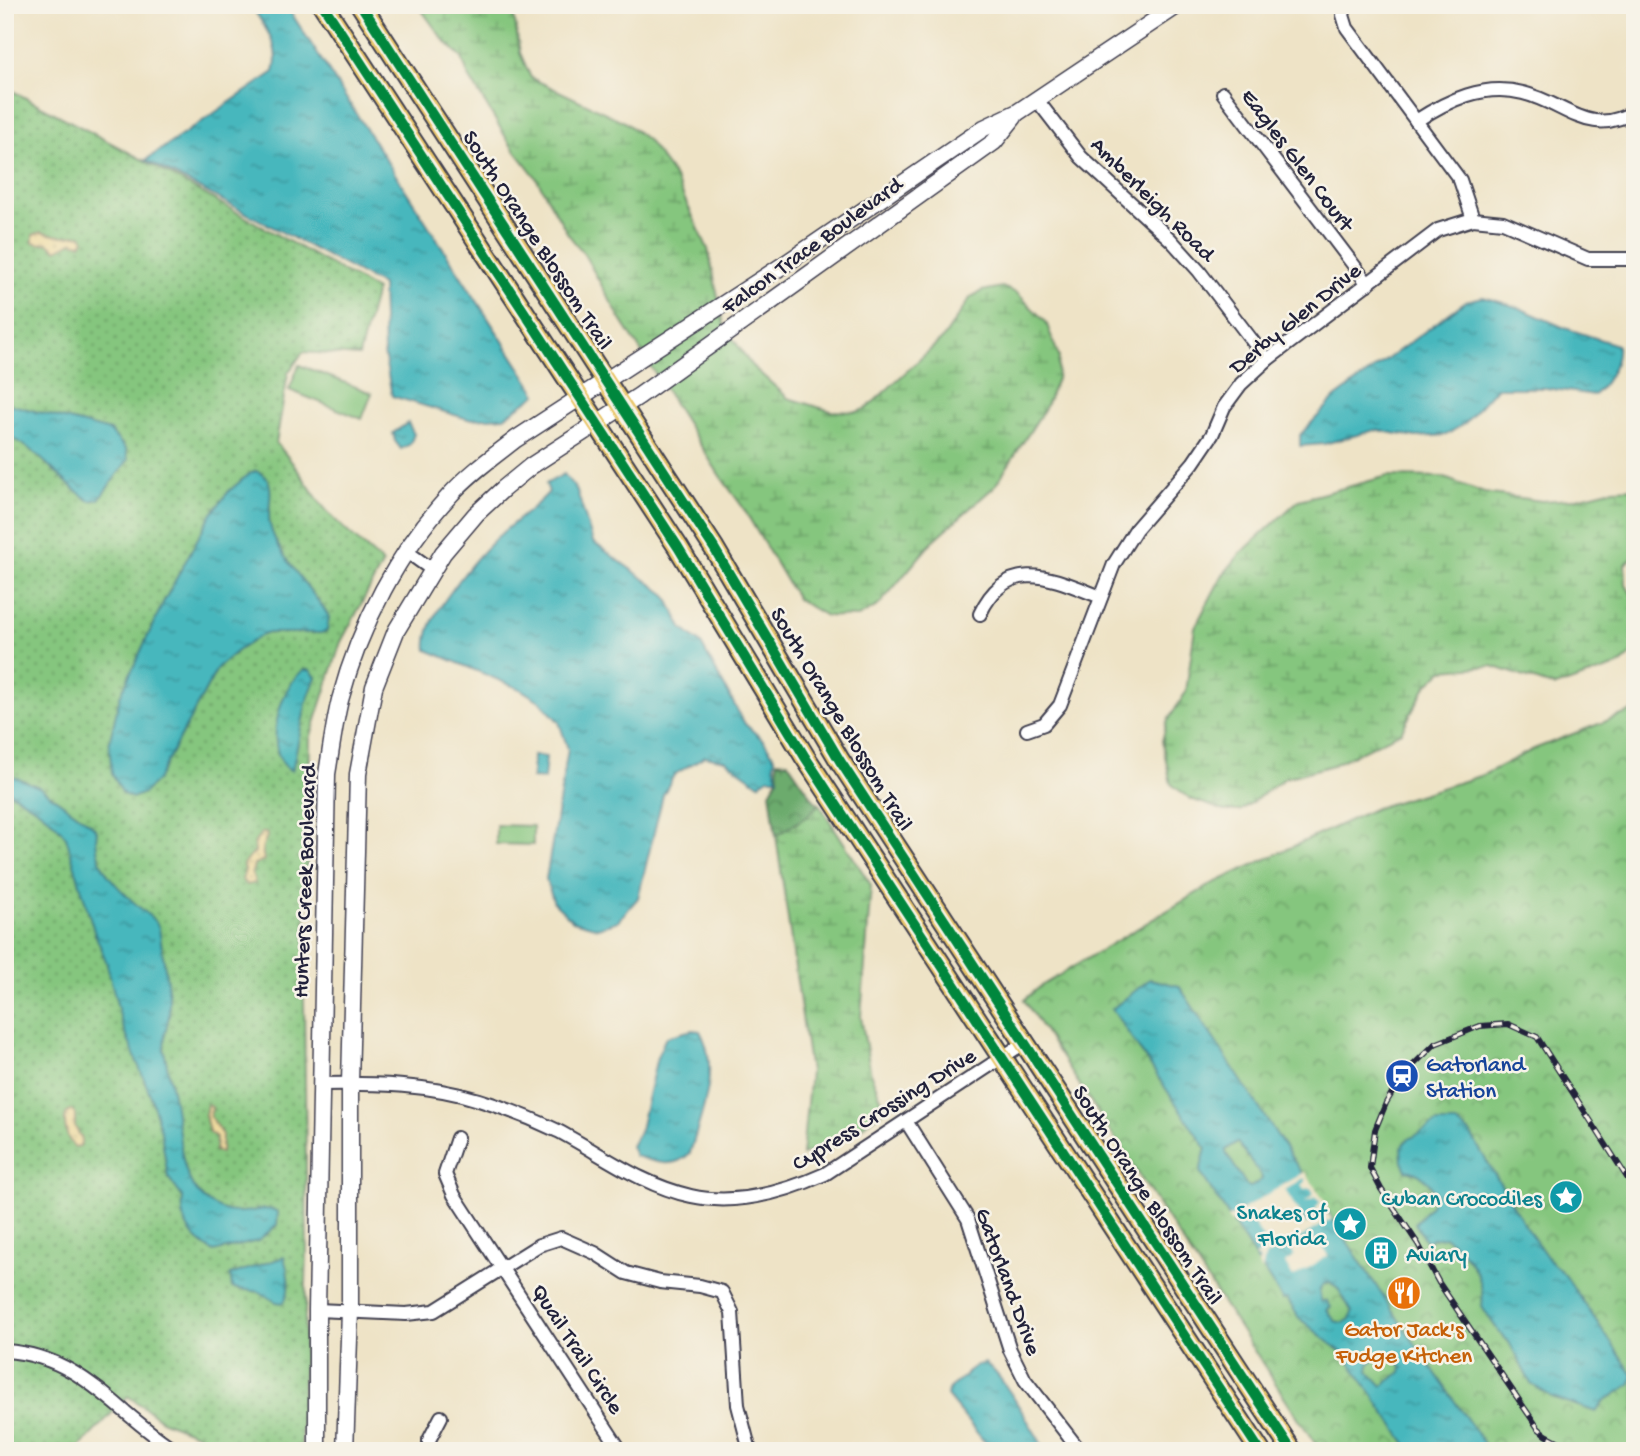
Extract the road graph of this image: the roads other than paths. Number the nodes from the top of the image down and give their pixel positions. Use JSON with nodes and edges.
{"nodes":[{"id":1,"x":323,"y":5,"type":"edge"},
{"id":2,"x":360,"y":5,"type":"edge"},
{"id":3,"x":1178,"y":5,"type":"edge"},
{"id":4,"x":1346,"y":5,"type":"edge"},
{"id":5,"x":1223,"y":93,"type":"dead end"},
{"id":6,"x":1037,"y":100,"type":"junction"},
{"id":7,"x":1635,"y":111,"type":"edge"},
{"id":8,"x":1018,"y":112,"type":"junction"},
{"id":9,"x":1416,"y":121,"type":"junction"},
{"id":10,"x":1473,"y":219,"type":"junction"},
{"id":11,"x":1635,"y":259,"type":"edge"},
{"id":12,"x":1368,"y":284,"type":"junction"},
{"id":13,"x":1267,"y":360,"type":"junction"},
{"id":14,"x":606,"y":380,"type":"junction"},
{"id":15,"x":579,"y":396,"type":"junction"},
{"id":16,"x":623,"y":406,"type":"junction"},
{"id":17,"x":597,"y":423,"type":"junction"},
{"id":18,"x":406,"y":551,"type":"junction"},
{"id":19,"x":432,"y":569,"type":"junction"},
{"id":20,"x":1101,"y":597,"type":"junction"},
{"id":21,"x":980,"y":614,"type":"dead end"},
{"id":22,"x":1027,"y":730,"type":"dead end"},
{"id":23,"x":1024,"y":1043,"type":"junction"},
{"id":24,"x":1003,"y":1058,"type":"junction"},
{"id":25,"x":320,"y":1083,"type":"junction"},
{"id":26,"x":350,"y":1083,"type":"junction"},
{"id":27,"x":906,"y":1121,"type":"junction"},
{"id":28,"x":457,"y":1138,"type":"dead end"},
{"id":29,"x":502,"y":1269,"type":"junction"},
{"id":30,"x":317,"y":1310,"type":"junction"},
{"id":31,"x":350,"y":1311,"type":"junction"},
{"id":32,"x":5,"y":1351,"type":"edge"},
{"id":33,"x":1242,"y":1375,"type":"junction"},
{"id":34,"x":1220,"y":1389,"type":"junction"},
{"id":35,"x":441,"y":1417,"type":"dead end"},
{"id":36,"x":177,"y":1451,"type":"edge"},
{"id":37,"x":317,"y":1451,"type":"edge"},
{"id":38,"x":345,"y":1451,"type":"edge"},
{"id":39,"x":429,"y":1451,"type":"edge"},
{"id":40,"x":621,"y":1451,"type":"edge"},
{"id":41,"x":750,"y":1451,"type":"edge"},
{"id":42,"x":1080,"y":1451,"type":"edge"},
{"id":43,"x":1260,"y":1451,"type":"edge"},
{"id":44,"x":1292,"y":1451,"type":"edge"}],
"edges":[{"from":1,"to":15,"type":"main road","name":"South Orange Blossom Trail"},
{"from":2,"to":14,"type":"main road","name":"South Orange Blossom Trail"},
{"from":3,"to":6,"type":"street","name":"Falcon Trace Boulevard"},
{"from":4,"to":9,"type":"street"},
{"from":5,"to":12,"type":"street","name":"Eagles Glen Court"},
{"from":6,"to":8,"type":"street","name":"Falcon Trace Boulevard"},
{"from":6,"to":13,"type":"street","name":"Amberleigh Road"},
{"from":7,"to":9,"type":"street"},
{"from":8,"to":14,"type":"street","name":"Falcon Trace Boulevard"},
{"from":8,"to":16,"type":"street","name":"Falcon Trace Boulevard"},
{"from":9,"to":10,"type":"street"},
{"from":10,"to":11,"type":"street","name":"Derby Glen Drive"},
{"from":10,"to":12,"type":"street","name":"Derby Glen Drive"},
{"from":12,"to":13,"type":"street","name":"Derby Glen Drive"},
{"from":13,"to":20,"type":"street","name":"Derby Glen Drive"},
{"from":14,"to":15,"type":"street","name":"Hunters Creek Boulevard"},
{"from":14,"to":16,"type":"main road","name":"South Orange Blossom Trail"},
{"from":15,"to":17,"type":"main road","name":"South Orange Blossom Trail"},
{"from":15,"to":18,"type":"street","name":"Hunters Creek Boulevard"},
{"from":16,"to":17,"type":"street"},
{"from":16,"to":23,"type":"main road","name":"South Orange Blossom Trail"},
{"from":17,"to":19,"type":"street"},
{"from":17,"to":24,"type":"main road","name":"South Orange Blossom Trail"},
{"from":18,"to":19,"type":"street"},
{"from":18,"to":25,"type":"street","name":"Hunters Creek Boulevard"},
{"from":19,"to":26,"type":"street"},
{"from":20,"to":21,"type":"street"},
{"from":20,"to":22,"type":"street","name":"Derby Glen Drive"},
{"from":23,"to":24,"type":"street","name":"Cypress Crossing Drive"},
{"from":23,"to":33,"type":"main road","name":"South Orange Blossom Trail"},
{"from":24,"to":27,"type":"street","name":"Cypress Crossing Drive"},
{"from":24,"to":34,"type":"main road","name":"South Orange Blossom Trail"},
{"from":25,"to":26,"type":"street","name":"Cypress Crossing Drive"},
{"from":25,"to":30,"type":"street","name":"Hunters Creek Boulevard"},
{"from":26,"to":27,"type":"street","name":"Cypress Crossing Drive"},
{"from":26,"to":31,"type":"street"},
{"from":27,"to":42,"type":"street","name":"Gatorland Drive"},
{"from":28,"to":29,"type":"street"},
{"from":29,"to":31,"type":"street","name":"Quail Trail Circle"},
{"from":29,"to":40,"type":"street","name":"Quail Trail Circle"},
{"from":29,"to":41,"type":"street","name":"Quail Trail Circle"},
{"from":30,"to":31,"type":"street","name":"Quail Trail Circle"},
{"from":30,"to":37,"type":"street","name":"Hunters Creek Boulevard"},
{"from":31,"to":38,"type":"street"},
{"from":32,"to":36,"type":"street"},
{"from":33,"to":34,"type":"street"},
{"from":33,"to":44,"type":"main road","name":"South Orange Blossom Trail"},
{"from":34,"to":43,"type":"main road","name":"South Orange Blossom Trail"},
{"from":35,"to":39,"type":"street"}]}
